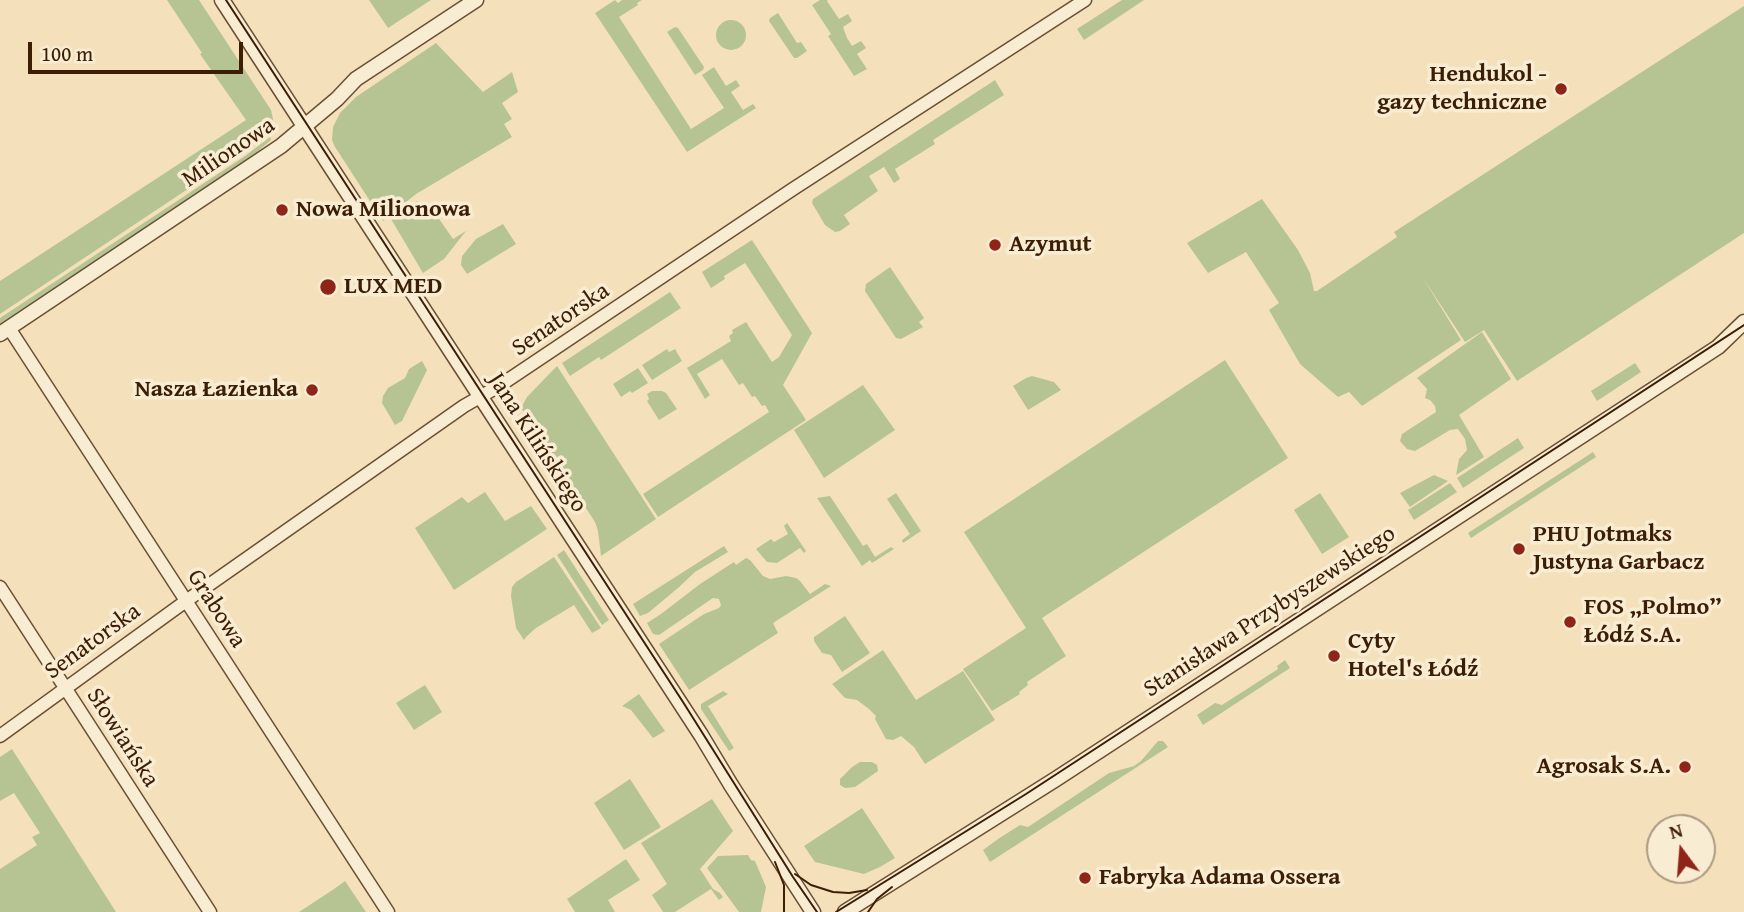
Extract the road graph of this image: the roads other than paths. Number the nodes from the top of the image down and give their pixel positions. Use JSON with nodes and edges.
{"nodes":[{"id":1,"x":222,"y":0,"type":"edge"},
{"id":2,"x":476,"y":0,"type":"edge"},
{"id":3,"x":1085,"y":0,"type":"edge"},
{"id":4,"x":304,"y":127,"type":"junction"},
{"id":5,"x":1744,"y":322,"type":"edge"},
{"id":6,"x":4,"y":331,"type":"edge"},
{"id":7,"x":1744,"y":339,"type":"edge"},
{"id":8,"x":1718,"y":347,"type":"junction"},
{"id":9,"x":480,"y":397,"type":"junction"},
{"id":10,"x":0,"y":587,"type":"edge"},
{"id":11,"x":186,"y":601,"type":"junction"},
{"id":12,"x":65,"y":688,"type":"junction"},
{"id":13,"x":0,"y":736,"type":"edge"},
{"id":14,"x":210,"y":912,"type":"edge"},
{"id":15,"x":388,"y":912,"type":"edge"},
{"id":16,"x":813,"y":912,"type":"edge"},
{"id":17,"x":845,"y":912,"type":"edge"}],
"edges":[{"from":1,"to":4,"type":"street","name":"Jana Kilińskiego"},
{"from":2,"to":4,"type":"street","name":"Milionowa"},
{"from":3,"to":9,"type":"street","name":"Senatorska"},
{"from":4,"to":6,"type":"street","name":"Milionowa"},
{"from":4,"to":9,"type":"street","name":"Jana Kilińskiego"},
{"from":5,"to":8,"type":"street","name":"Stanisława Przybyszewskiego"},
{"from":6,"to":11,"type":"street","name":"Grabowa"},
{"from":7,"to":8,"type":"street","name":"Stanisława Przybyszewskiego"},
{"from":8,"to":17,"type":"street","name":"Stanisława Przybyszewskiego"},
{"from":9,"to":11,"type":"street","name":"Senatorska"},
{"from":9,"to":16,"type":"street","name":"Jana Kilińskiego"},
{"from":10,"to":12,"type":"street","name":"Słowiańska"},
{"from":11,"to":12,"type":"street","name":"Senatorska"},
{"from":11,"to":15,"type":"street","name":"Grabowa"},
{"from":12,"to":13,"type":"street","name":"Senatorska"},
{"from":12,"to":14,"type":"street","name":"Słowiańska"}]}
